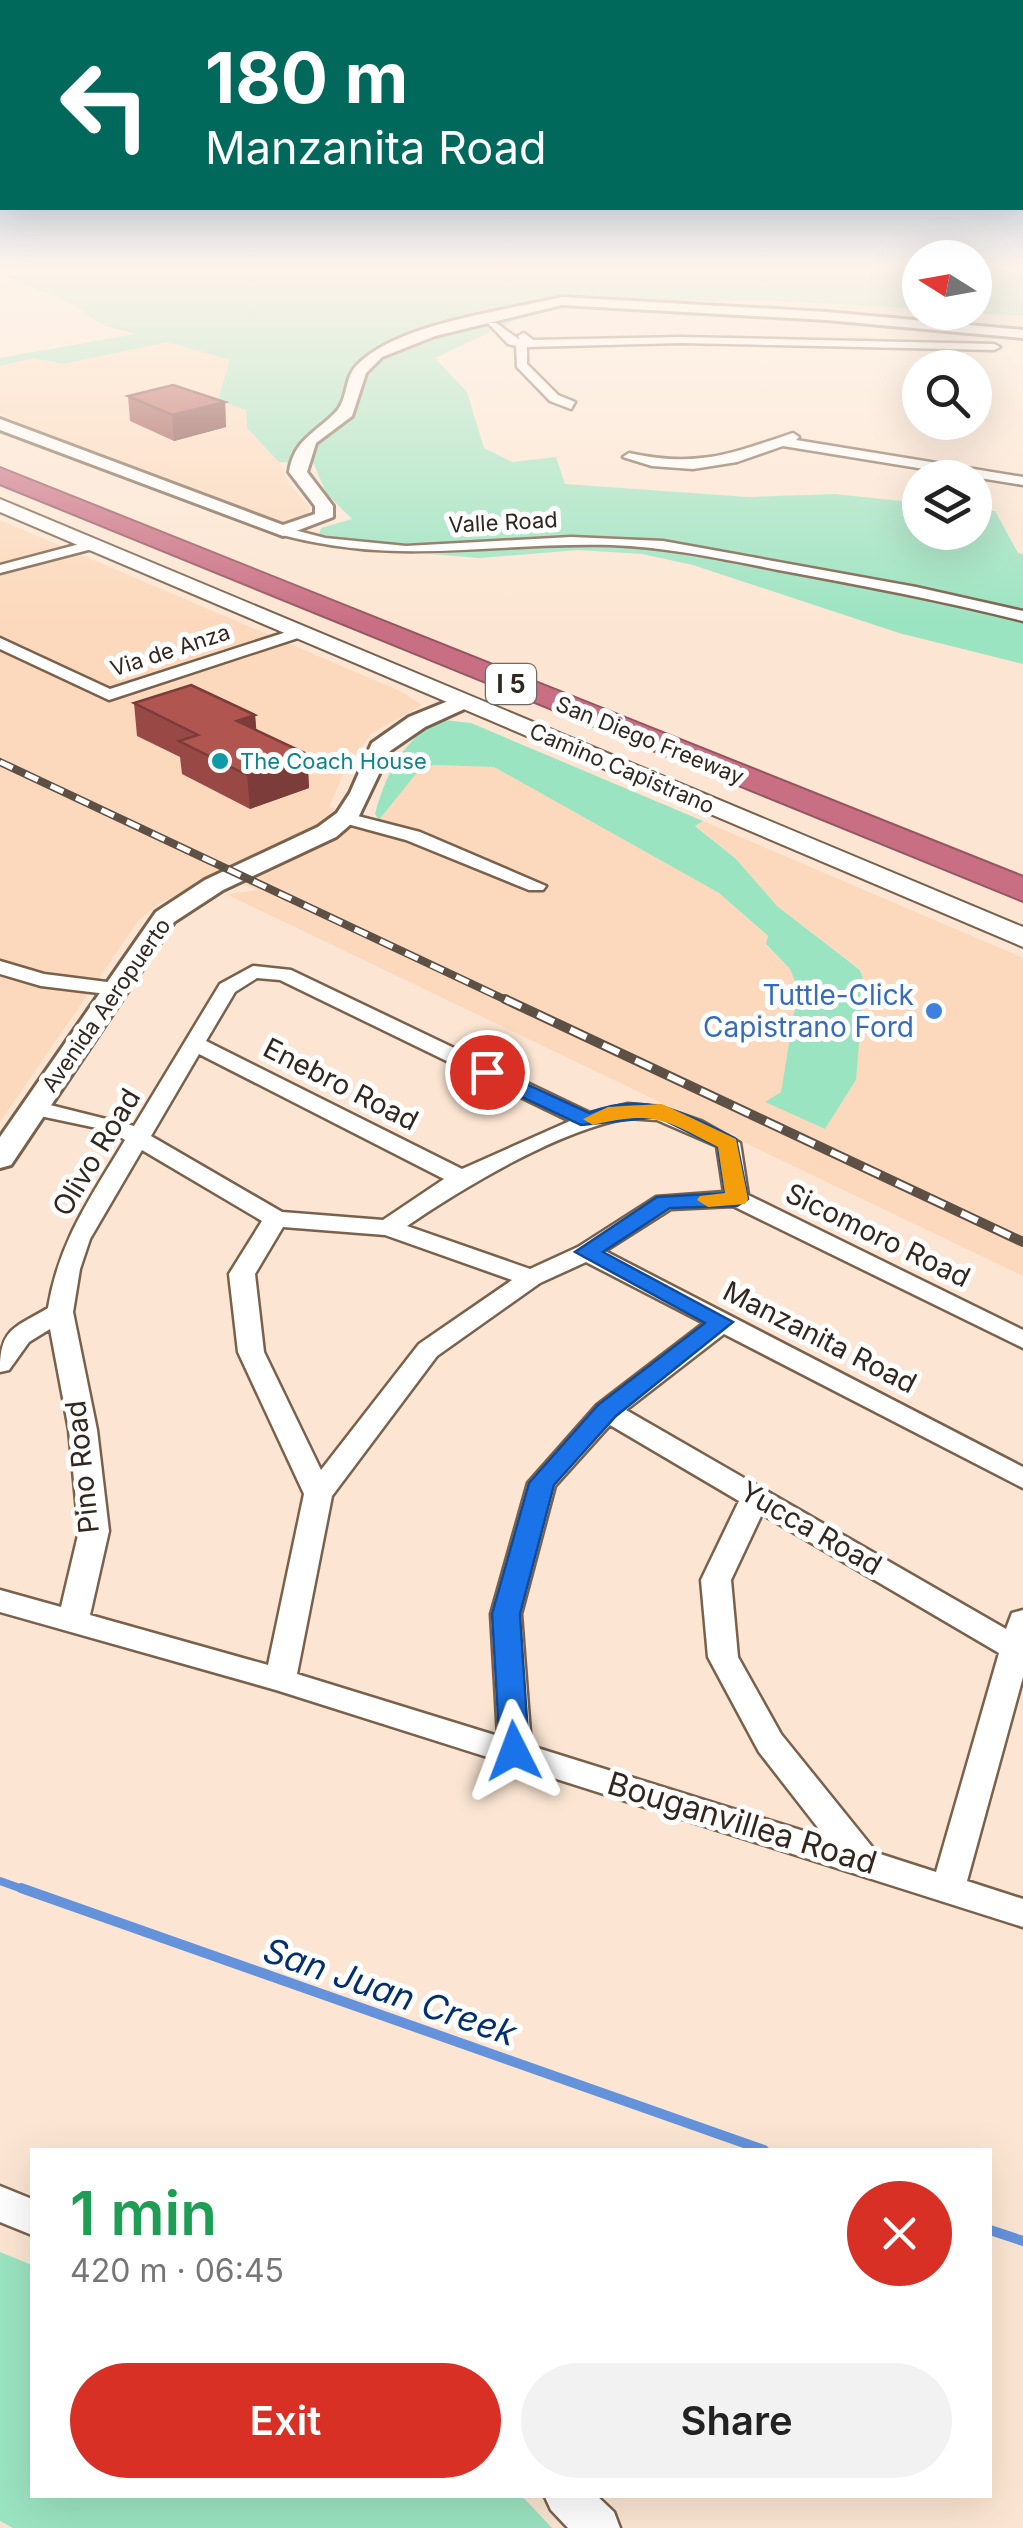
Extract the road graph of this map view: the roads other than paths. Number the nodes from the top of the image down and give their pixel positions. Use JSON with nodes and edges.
{"nodes":[{"id":1,"x":354,"y":388,"type":"edge"},
{"id":2,"x":544,"y":388,"type":"edge"},
{"id":3,"x":572,"y":405,"type":"dead end"},
{"id":4,"x":0,"y":424,"type":"edge"},
{"id":5,"x":812,"y":429,"type":"dead end"},
{"id":6,"x":782,"y":442,"type":"junction"},
{"id":7,"x":0,"y":449,"type":"edge"},
{"id":8,"x":630,"y":456,"type":"dead end"},
{"id":9,"x":0,"y":475,"type":"edge"},
{"id":10,"x":1023,"y":481,"type":"edge"},
{"id":11,"x":0,"y":504,"type":"edge"},
{"id":12,"x":283,"y":531,"type":"junction"},
{"id":13,"x":91,"y":544,"type":"junction"},
{"id":14,"x":0,"y":569,"type":"edge"},
{"id":15,"x":1023,"y":616,"type":"edge"},
{"id":16,"x":302,"y":632,"type":"junction"},
{"id":17,"x":0,"y":644,"type":"edge"},
{"id":18,"x":463,"y":701,"type":"junction"},
{"id":19,"x":660,"y":712,"type":"dead end"},
{"id":20,"x":710,"y":732,"type":"dead end"},
{"id":21,"x":346,"y":818,"type":"junction"},
{"id":22,"x":1023,"y":856,"type":"edge"},
{"id":23,"x":536,"y":886,"type":"dead end"},
{"id":24,"x":1023,"y":890,"type":"edge"},
{"id":25,"x":1023,"y":938,"type":"edge"},
{"id":26,"x":0,"y":968,"type":"edge"},
{"id":27,"x":115,"y":989,"type":"junction"},
{"id":28,"x":195,"y":1044,"type":"junction"},
{"id":29,"x":34,"y":1108,"type":"junction"},
{"id":30,"x":588,"y":1121,"type":"junction"},
{"id":31,"x":140,"y":1138,"type":"junction"},
{"id":32,"x":0,"y":1159,"type":"edge"},
{"id":33,"x":461,"y":1178,"type":"junction"},
{"id":34,"x":737,"y":1199,"type":"junction"},
{"id":35,"x":276,"y":1219,"type":"junction"},
{"id":36,"x":388,"y":1228,"type":"junction"},
{"id":37,"x":586,"y":1252,"type":"junction"},
{"id":38,"x":532,"y":1278,"type":"junction"},
{"id":39,"x":60,"y":1312,"type":"junction"},
{"id":40,"x":721,"y":1322,"type":"junction"},
{"id":41,"x":1023,"y":1340,"type":"edge"},
{"id":42,"x":0,"y":1364,"type":"edge"},
{"id":43,"x":607,"y":1411,"type":"junction"},
{"id":44,"x":1023,"y":1479,"type":"edge"},
{"id":45,"x":318,"y":1494,"type":"junction"},
{"id":46,"x":756,"y":1496,"type":"junction"},
{"id":47,"x":0,"y":1600,"type":"edge"},
{"id":48,"x":73,"y":1622,"type":"junction"},
{"id":49,"x":1019,"y":1634,"type":"edge"},
{"id":50,"x":280,"y":1680,"type":"junction"},
{"id":51,"x":514,"y":1751,"type":"junction"},
{"id":52,"x":863,"y":1860,"type":"junction"},
{"id":53,"x":948,"y":1888,"type":"junction"},
{"id":54,"x":1023,"y":1913,"type":"edge"},
{"id":55,"x":0,"y":2204,"type":"edge"},
{"id":56,"x":30,"y":2216,"type":"edge"},
{"id":57,"x":569,"y":2498,"type":"edge"},
{"id":58,"x":598,"y":2528,"type":"edge"}],
"edges":[{"from":1,"to":12,"type":"street"},
{"from":2,"to":3,"type":"street"},
{"from":4,"to":12,"type":"street","name":"Valle Road"},
{"from":5,"to":6,"type":"street"},
{"from":6,"to":8,"type":"street"},
{"from":6,"to":10,"type":"street"},
{"from":7,"to":19,"type":"highway","name":"San Diego Freeway","number":"I 5"},
{"from":9,"to":24,"type":"highway","name":"San Diego Freeway","number":"I 5"},
{"from":11,"to":13,"type":"main road","name":"Camino Capistrano"},
{"from":12,"to":15,"type":"street","name":"Valle Road"},
{"from":13,"to":14,"type":"street"},
{"from":13,"to":16,"type":"main road","name":"Camino Capistrano"},
{"from":16,"to":17,"type":"street","name":"Via de Anza"},
{"from":16,"to":18,"type":"main road","name":"Camino Capistrano"},
{"from":18,"to":21,"type":"street"},
{"from":18,"to":25,"type":"main road","name":"Camino Capistrano"},
{"from":20,"to":22,"type":"highway","name":"San Diego Freeway"},
{"from":21,"to":23,"type":"street"},
{"from":21,"to":27,"type":"street","name":"Avenida Aeropuerto"},
{"from":26,"to":27,"type":"street"},
{"from":27,"to":29,"type":"street","name":"Avenida Aeropuerto"},
{"from":28,"to":30,"type":"street","name":"Olivo Road"},
{"from":28,"to":31,"type":"street","name":"Olivo Road"},
{"from":28,"to":33,"type":"street","name":"Enebro Road"},
{"from":29,"to":31,"type":"street"},
{"from":29,"to":32,"type":"street","name":"Avenida Aeropuerto"},
{"from":30,"to":33,"type":"street"},
{"from":30,"to":34,"type":"street"},
{"from":31,"to":35,"type":"street"},
{"from":31,"to":39,"type":"street","name":"Olivo Road"},
{"from":33,"to":36,"type":"street"},
{"from":34,"to":37,"type":"street"},
{"from":34,"to":41,"type":"street","name":"Sicomoro Road"},
{"from":35,"to":36,"type":"street"},
{"from":35,"to":45,"type":"street"},
{"from":36,"to":38,"type":"street"},
{"from":37,"to":38,"type":"street"},
{"from":37,"to":40,"type":"street","name":"Manzanita Road"},
{"from":38,"to":45,"type":"street"},
{"from":39,"to":42,"type":"street"},
{"from":39,"to":48,"type":"street","name":"Pino Road"},
{"from":40,"to":43,"type":"street"},
{"from":40,"to":44,"type":"street","name":"Manzanita Road"},
{"from":43,"to":46,"type":"street","name":"Yucca Road"},
{"from":43,"to":51,"type":"street"},
{"from":45,"to":50,"type":"street"},
{"from":46,"to":49,"type":"street","name":"Yucca Road"},
{"from":46,"to":52,"type":"street"},
{"from":47,"to":48,"type":"street","name":"Bouganvillea Road"},
{"from":48,"to":50,"type":"street","name":"Bouganvillea Road"},
{"from":49,"to":53,"type":"street"},
{"from":50,"to":51,"type":"street","name":"Bouganvillea Road"},
{"from":51,"to":52,"type":"street","name":"Bouganvillea Road"},
{"from":52,"to":53,"type":"street","name":"Bouganvillea Road"},
{"from":53,"to":54,"type":"street","name":"Bouganvillea Road"},
{"from":55,"to":56,"type":"street"},
{"from":57,"to":58,"type":"street"}]}
